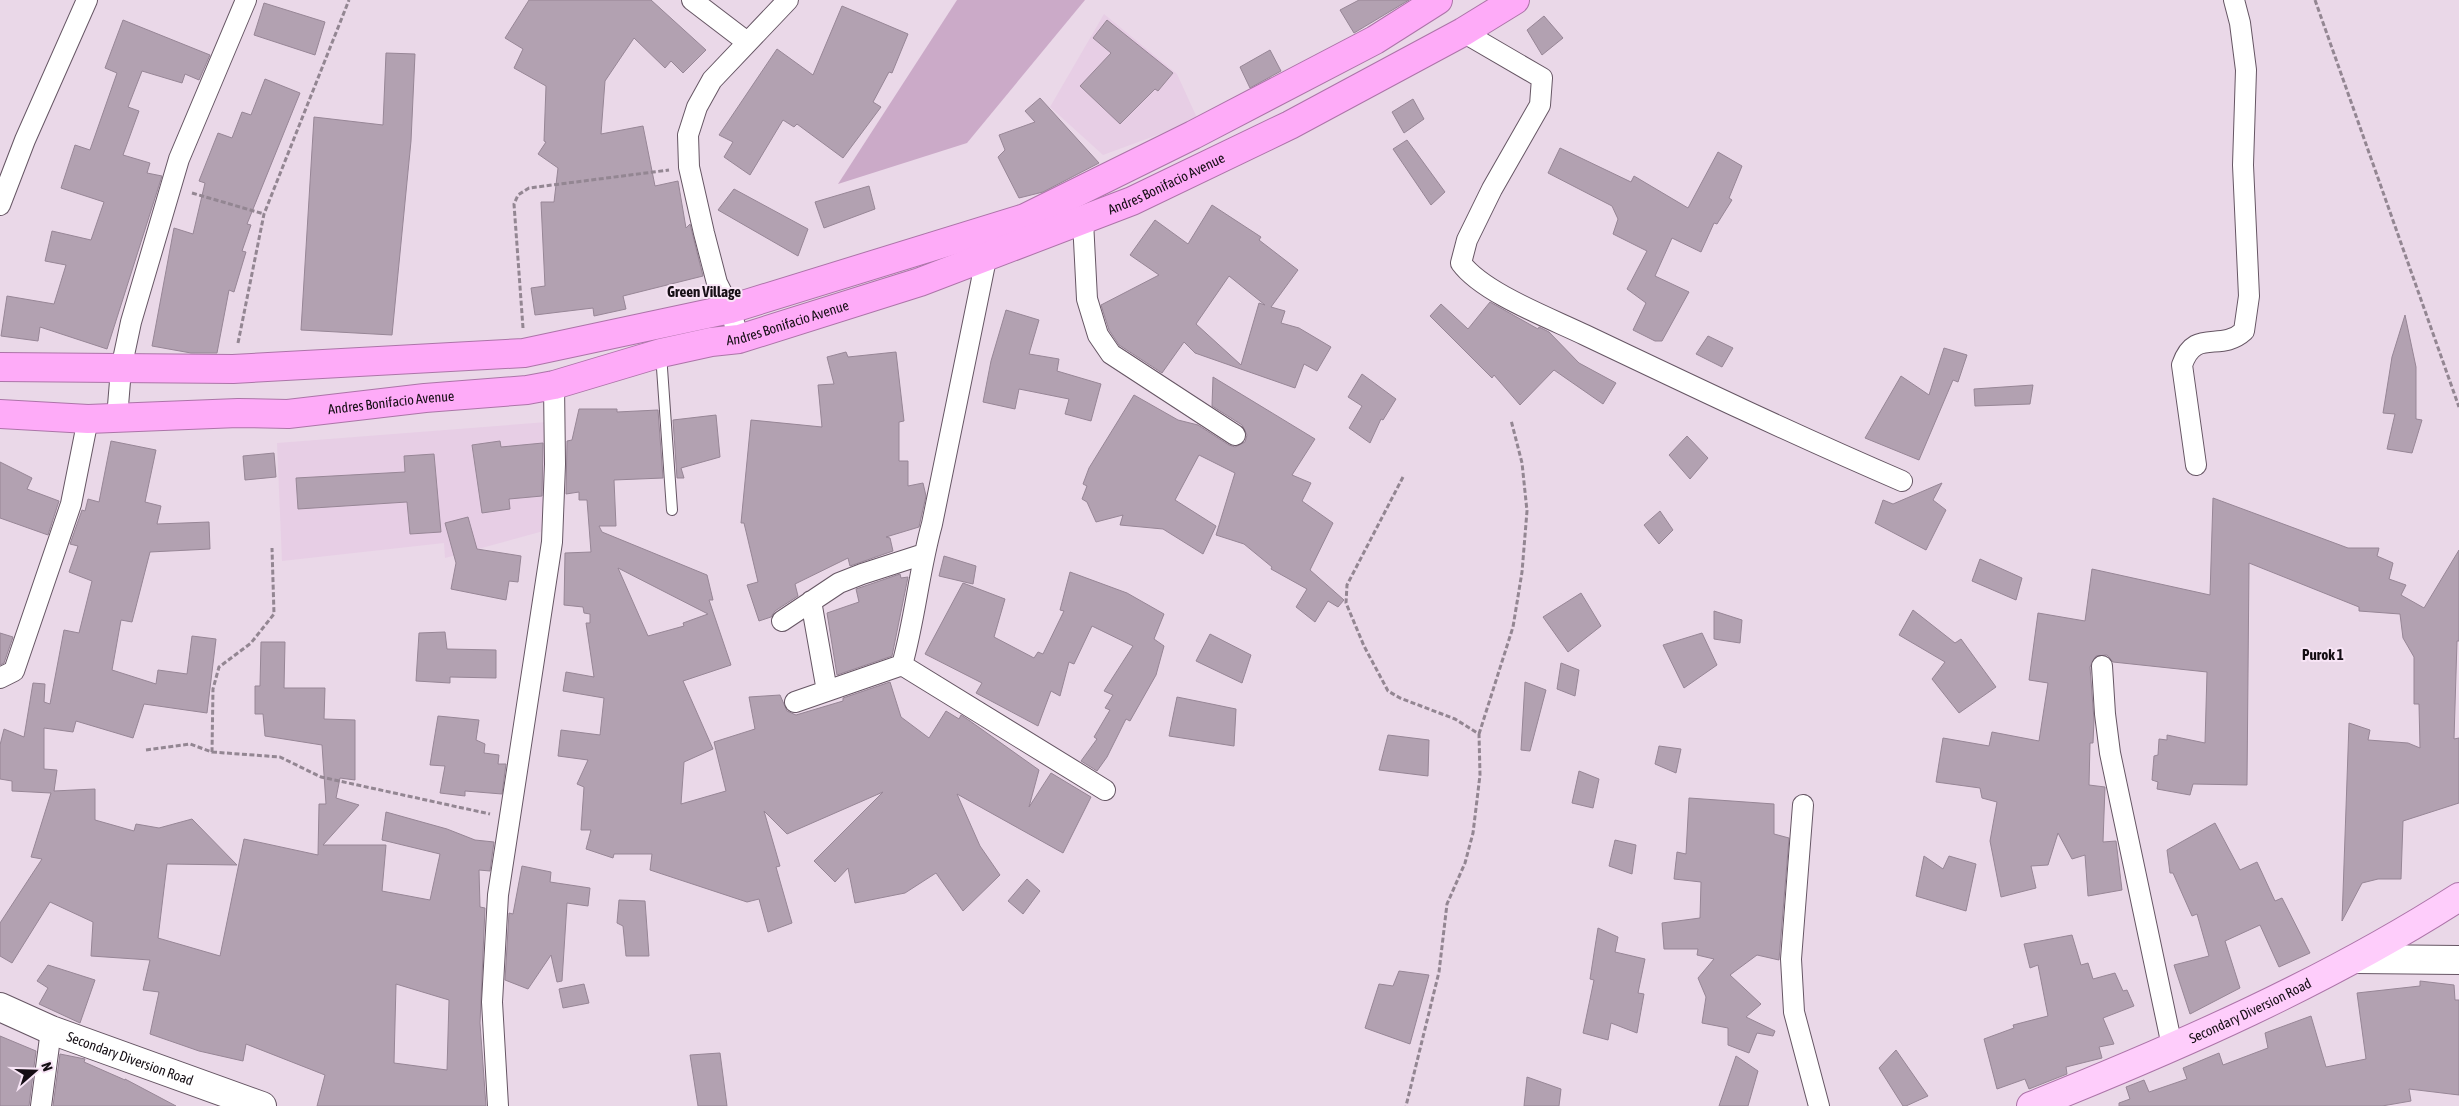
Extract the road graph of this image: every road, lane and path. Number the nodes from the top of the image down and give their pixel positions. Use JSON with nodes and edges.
{"nodes":[{"id":1,"x":87,"y":0,"type":"edge"},
{"id":2,"x":246,"y":0,"type":"edge"},
{"id":3,"x":349,"y":0,"type":"edge"},
{"id":4,"x":692,"y":0,"type":"edge"},
{"id":5,"x":788,"y":0,"type":"edge"},
{"id":6,"x":1438,"y":0,"type":"edge"},
{"id":7,"x":1514,"y":0,"type":"edge"},
{"id":8,"x":2234,"y":0,"type":"edge"},
{"id":9,"x":2315,"y":0,"type":"edge"},
{"id":10,"x":1462,"y":32,"type":"junction"},
{"id":11,"x":747,"y":42,"type":"junction"},
{"id":12,"x":689,"y":167,"type":"junction"},
{"id":13,"x":172,"y":187,"type":"junction"},
{"id":14,"x":0,"y":205,"type":"edge"},
{"id":15,"x":264,"y":214,"type":"junction"},
{"id":16,"x":1083,"y":221,"type":"junction"},
{"id":17,"x":986,"y":259,"type":"junction"},
{"id":18,"x":730,"y":308,"type":"junction"},
{"id":19,"x":739,"y":339,"type":"junction"},
{"id":20,"x":524,"y":353,"type":"junction"},
{"id":21,"x":661,"y":353,"type":"junction"},
{"id":22,"x":0,"y":367,"type":"edge"},
{"id":23,"x":121,"y":369,"type":"junction"},
{"id":24,"x":233,"y":369,"type":"junction"},
{"id":25,"x":554,"y":385,"type":"junction"},
{"id":26,"x":2459,"y":407,"type":"edge"},
{"id":27,"x":0,"y":414,"type":"edge"},
{"id":28,"x":117,"y":418,"type":"junction"},
{"id":29,"x":88,"y":419,"type":"junction"},
{"id":30,"x":1511,"y":420,"type":"dead end"},
{"id":31,"x":1235,"y":435,"type":"dead end"},
{"id":32,"x":2196,"y":464,"type":"dead end"},
{"id":33,"x":1403,"y":477,"type":"dead end"},
{"id":34,"x":1902,"y":481,"type":"dead end"},
{"id":35,"x":672,"y":510,"type":"dead end"},
{"id":36,"x":272,"y":548,"type":"dead end"},
{"id":37,"x":924,"y":554,"type":"junction"},
{"id":38,"x":811,"y":601,"type":"junction"},
{"id":39,"x":782,"y":621,"type":"dead end"},
{"id":40,"x":902,"y":665,"type":"junction"},
{"id":41,"x":2102,"y":666,"type":"dead end"},
{"id":42,"x":0,"y":678,"type":"edge"},
{"id":43,"x":826,"y":691,"type":"junction"},
{"id":44,"x":795,"y":702,"type":"dead end"},
{"id":45,"x":1479,"y":734,"type":"junction"},
{"id":46,"x":146,"y":750,"type":"dead end"},
{"id":47,"x":212,"y":752,"type":"junction"},
{"id":48,"x":1105,"y":790,"type":"dead end"},
{"id":49,"x":1804,"y":805,"type":"dead end"},
{"id":50,"x":510,"y":819,"type":"junction"},
{"id":51,"x":2459,"y":897,"type":"edge"},
{"id":52,"x":2356,"y":959,"type":"junction"},
{"id":53,"x":2459,"y":960,"type":"edge"},
{"id":54,"x":0,"y":1007,"type":"edge"},
{"id":55,"x":52,"y":1030,"type":"junction"},
{"id":56,"x":2172,"y":1046,"type":"junction"},
{"id":57,"x":41,"y":1106,"type":"edge"},
{"id":58,"x":262,"y":1106,"type":"edge"},
{"id":59,"x":498,"y":1106,"type":"edge"},
{"id":60,"x":1406,"y":1106,"type":"edge"},
{"id":61,"x":1819,"y":1106,"type":"edge"},
{"id":62,"x":2031,"y":1106,"type":"edge"}],
"edges":[{"from":1,"to":14,"type":"street"},
{"from":2,"to":13,"type":"street"},
{"from":3,"to":15,"type":"path"},
{"from":4,"to":11,"type":"street"},
{"from":5,"to":11,"type":"street"},
{"from":6,"to":18,"type":"highway","name":"Andres Bonifacio Avenue"},
{"from":7,"to":10,"type":"highway","name":"Andres Bonifacio Avenue"},
{"from":8,"to":32,"type":"street"},
{"from":9,"to":26,"type":"path"},
{"from":10,"to":16,"type":"highway","name":"Andres Bonifacio Avenue"},
{"from":10,"to":34,"type":"street"},
{"from":11,"to":12,"type":"street"},
{"from":12,"to":18,"type":"street"},
{"from":12,"to":20,"type":"path"},
{"from":13,"to":15,"type":"path"},
{"from":13,"to":23,"type":"street"},
{"from":15,"to":24,"type":"path"},
{"from":16,"to":17,"type":"highway","name":"Andres Bonifacio Avenue"},
{"from":16,"to":31,"type":"street"},
{"from":17,"to":19,"type":"highway","name":"Andres Bonifacio Avenue"},
{"from":17,"to":37,"type":"street"},
{"from":18,"to":19,"type":"street"},
{"from":18,"to":20,"type":"highway","name":"Andres Bonifacio Avenue"},
{"from":19,"to":21,"type":"highway","name":"Andres Bonifacio Avenue"},
{"from":20,"to":24,"type":"highway","name":"Andres Bonifacio Avenue"},
{"from":21,"to":25,"type":"highway","name":"Andres Bonifacio Avenue"},
{"from":21,"to":35,"type":"lane"},
{"from":22,"to":23,"type":"highway","name":"Andres Bonifacio Avenue"},
{"from":23,"to":24,"type":"highway","name":"Andres Bonifacio Avenue"},
{"from":23,"to":28,"type":"street"},
{"from":25,"to":28,"type":"highway","name":"Andres Bonifacio Avenue"},
{"from":25,"to":50,"type":"street"},
{"from":27,"to":29,"type":"highway","name":"Andres Bonifacio Avenue"},
{"from":28,"to":29,"type":"highway","name":"Andres Bonifacio Avenue"},
{"from":29,"to":42,"type":"street"},
{"from":30,"to":45,"type":"path"},
{"from":33,"to":45,"type":"path"},
{"from":36,"to":47,"type":"path"},
{"from":37,"to":38,"type":"street"},
{"from":37,"to":40,"type":"street"},
{"from":38,"to":39,"type":"street"},
{"from":38,"to":43,"type":"street"},
{"from":40,"to":43,"type":"street"},
{"from":40,"to":48,"type":"street"},
{"from":41,"to":56,"type":"street"},
{"from":43,"to":44,"type":"street"},
{"from":45,"to":60,"type":"path"},
{"from":46,"to":47,"type":"path"},
{"from":47,"to":50,"type":"path"},
{"from":49,"to":61,"type":"street"},
{"from":50,"to":59,"type":"street"},
{"from":51,"to":52,"type":"main road","name":"Secondary Diversion Road"},
{"from":52,"to":53,"type":"street"},
{"from":52,"to":56,"type":"main road","name":"Secondary Diversion Road"},
{"from":54,"to":55,"type":"street","name":"Secondary Diversion Road"},
{"from":55,"to":57,"type":"street"},
{"from":55,"to":58,"type":"street","name":"Secondary Diversion Road"},
{"from":56,"to":62,"type":"main road","name":"Secondary Diversion Road"}]}
